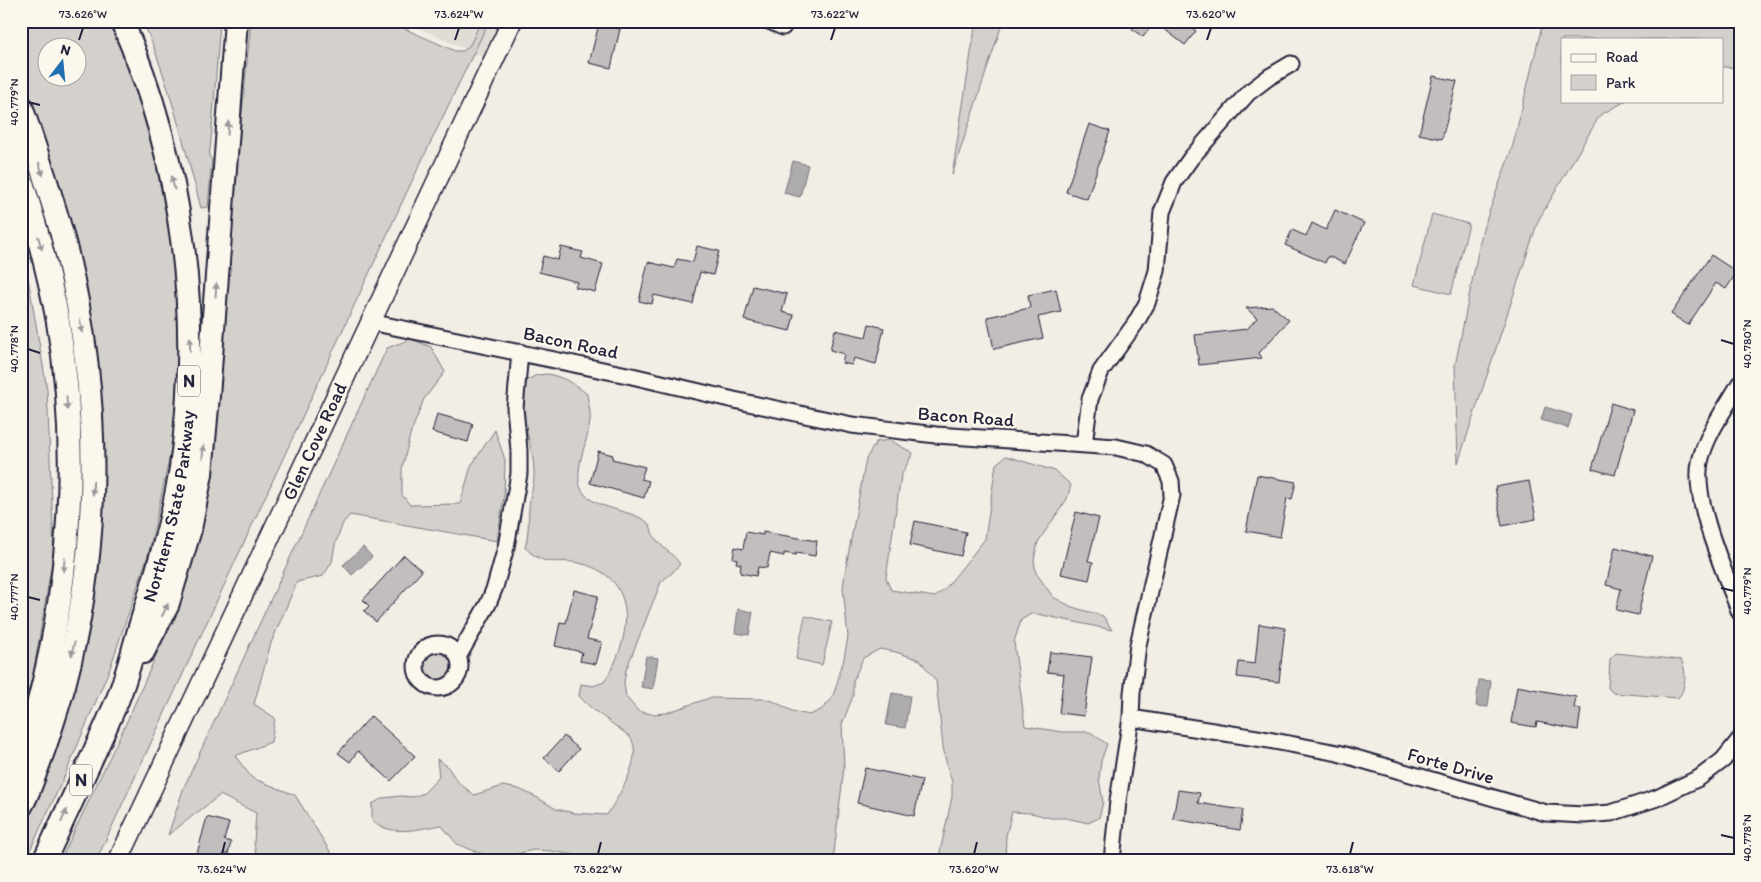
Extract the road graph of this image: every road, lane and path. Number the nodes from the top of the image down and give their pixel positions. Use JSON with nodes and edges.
{"nodes":[{"id":1,"x":122,"y":21,"type":"edge"},
{"id":2,"x":236,"y":21,"type":"edge"},
{"id":3,"x":512,"y":21,"type":"edge"},
{"id":4,"x":769,"y":21,"type":"edge"},
{"id":5,"x":783,"y":27,"type":"dead end"},
{"id":6,"x":1291,"y":64,"type":"dead end"},
{"id":7,"x":21,"y":106,"type":"edge"},
{"id":8,"x":21,"y":179,"type":"edge"},
{"id":9,"x":370,"y":322,"type":"junction"},
{"id":10,"x":520,"y":352,"type":"junction"},
{"id":11,"x":1740,"y":383,"type":"edge"},
{"id":12,"x":1084,"y":444,"type":"junction"},
{"id":13,"x":1740,"y":613,"type":"edge"},
{"id":14,"x":458,"y":657,"type":"dead end"},
{"id":15,"x":117,"y":699,"type":"junction"},
{"id":16,"x":1131,"y":718,"type":"junction"},
{"id":17,"x":1740,"y":739,"type":"edge"},
{"id":18,"x":21,"y":763,"type":"edge"},
{"id":19,"x":21,"y":806,"type":"edge"},
{"id":20,"x":44,"y":861,"type":"edge"},
{"id":21,"x":118,"y":861,"type":"edge"},
{"id":22,"x":1112,"y":861,"type":"edge"}],
"edges":[{"from":15,"to":1,"type":"highway","name":"Northern State Parkway","number":"N","one_way":true},
{"from":15,"to":2,"type":"highway","one_way":true},
{"from":3,"to":9,"type":"main road","name":"Glen Cove Road"},
{"from":4,"to":5,"type":"street"},
{"from":6,"to":12,"type":"street"},
{"from":7,"to":19,"type":"highway","one_way":true},
{"from":8,"to":18,"type":"highway","one_way":true},
{"from":9,"to":10,"type":"street","name":"Bacon Road"},
{"from":9,"to":21,"type":"main road","name":"Glen Cove Road"},
{"from":10,"to":12,"type":"street","name":"Bacon Road"},
{"from":10,"to":14,"type":"street"},
{"from":11,"to":13,"type":"street"},
{"from":12,"to":16,"type":"street","name":"Bacon Road"},
{"from":20,"to":15,"type":"highway","name":"Northern State Parkway","number":"N","one_way":true},
{"from":16,"to":17,"type":"street","name":"Forte Drive"},
{"from":16,"to":22,"type":"street","name":"Bacon Road"}]}
